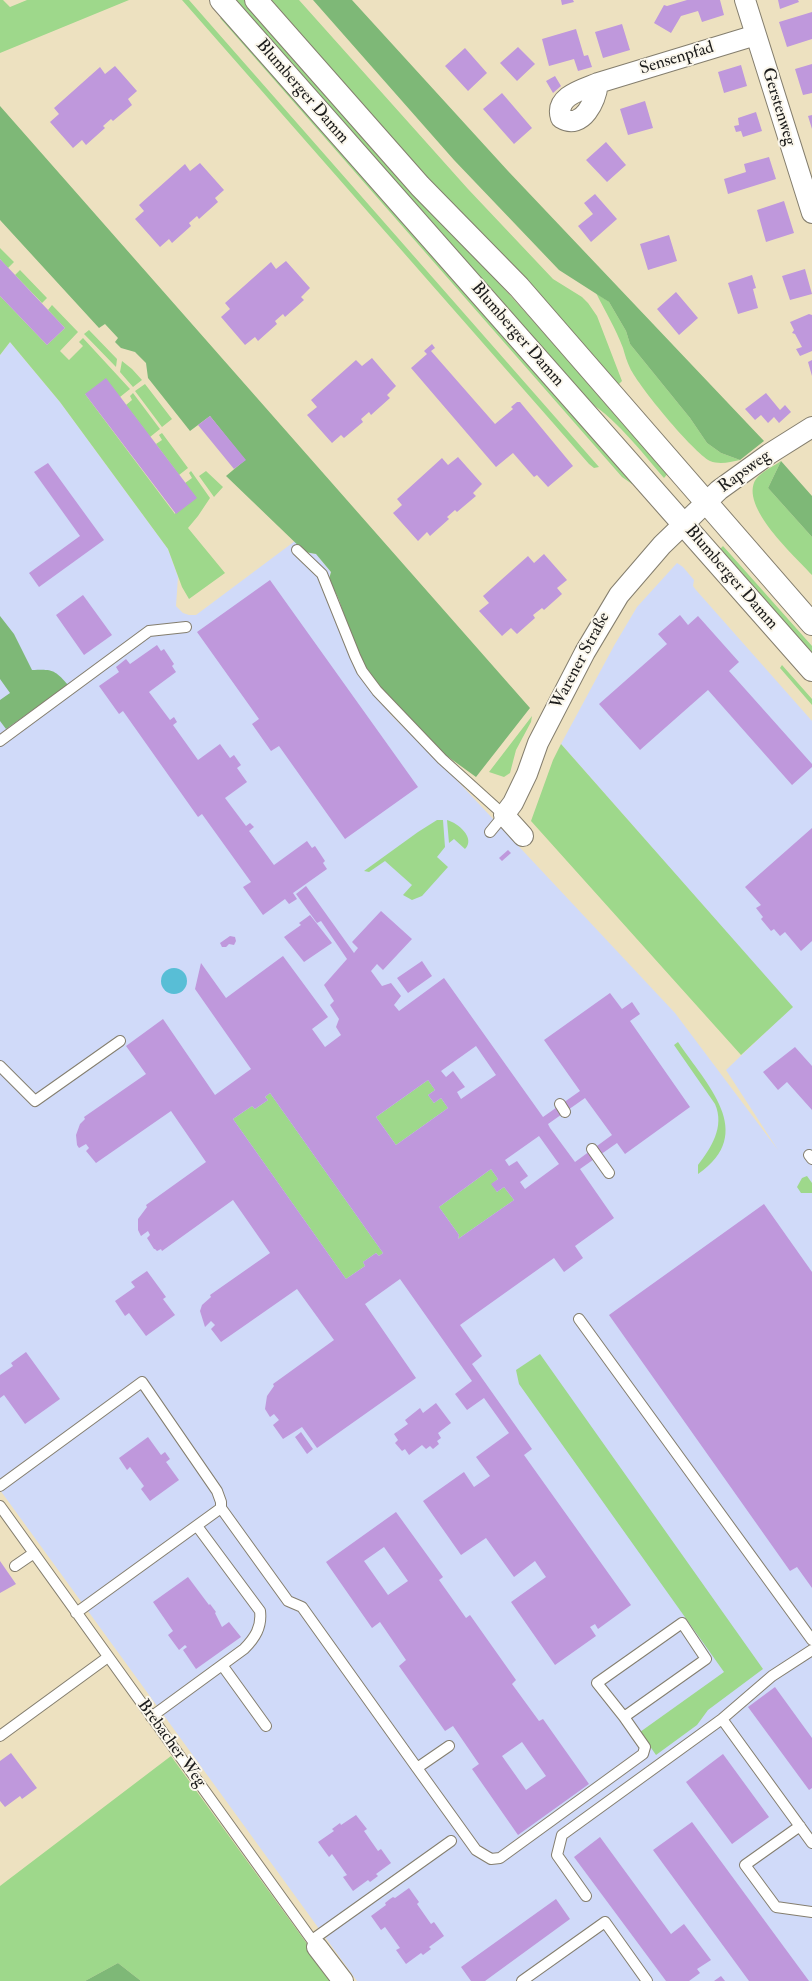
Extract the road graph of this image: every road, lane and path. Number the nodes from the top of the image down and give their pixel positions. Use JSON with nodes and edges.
{"nodes":[{"id":1,"x":221,"y":0,"type":"edge"},
{"id":2,"x":256,"y":0,"type":"edge"},
{"id":3,"x":745,"y":0,"type":"edge"},
{"id":4,"x":756,"y":35,"type":"junction"},
{"id":5,"x":598,"y":83,"type":"dead end"},
{"id":6,"x":812,"y":213,"type":"edge"},
{"id":7,"x":812,"y":427,"type":"edge"},
{"id":8,"x":706,"y":502,"type":"junction"},
{"id":9,"x":683,"y":524,"type":"junction"},
{"id":10,"x":297,"y":550,"type":"dead end"},
{"id":11,"x":812,"y":624,"type":"edge"},
{"id":12,"x":186,"y":627,"type":"dead end"},
{"id":13,"x":812,"y":670,"type":"edge"},
{"id":14,"x":0,"y":741,"type":"edge"},
{"id":15,"x":504,"y":815,"type":"junction"},
{"id":16,"x":490,"y":832,"type":"dead end"},
{"id":17,"x":524,"y":836,"type":"dead end"},
{"id":18,"x":120,"y":1041,"type":"dead end"},
{"id":19,"x":0,"y":1066,"type":"edge"},
{"id":20,"x":592,"y":1149,"type":"dead end"},
{"id":21,"x":609,"y":1173,"type":"dead end"},
{"id":22,"x":579,"y":1319,"type":"dead end"},
{"id":23,"x":0,"y":1486,"type":"edge"},
{"id":24,"x":1,"y":1508,"type":"edge"},
{"id":25,"x":221,"y":1508,"type":"junction"},
{"id":26,"x":197,"y":1526,"type":"junction"},
{"id":27,"x":34,"y":1553,"type":"junction"},
{"id":28,"x":15,"y":1566,"type":"dead end"},
{"id":29,"x":76,"y":1613,"type":"junction"},
{"id":30,"x":812,"y":1640,"type":"edge"},
{"id":31,"x":812,"y":1650,"type":"edge"},
{"id":32,"x":108,"y":1657,"type":"junction"},
{"id":33,"x":222,"y":1665,"type":"junction"},
{"id":34,"x":151,"y":1716,"type":"junction"},
{"id":35,"x":624,"y":1717,"type":"junction"},
{"id":36,"x":722,"y":1719,"type":"junction"},
{"id":37,"x":266,"y":1726,"type":"dead end"},
{"id":38,"x":0,"y":1736,"type":"edge"},
{"id":39,"x":449,"y":1746,"type":"dead end"},
{"id":40,"x":417,"y":1768,"type":"junction"},
{"id":41,"x":800,"y":1826,"type":"junction"},
{"id":42,"x":451,"y":1841,"type":"dead end"},
{"id":43,"x":812,"y":1843,"type":"edge"},
{"id":44,"x":586,"y":1896,"type":"dead end"},
{"id":45,"x":812,"y":1912,"type":"edge"},
{"id":46,"x":315,"y":1943,"type":"junction"},
{"id":47,"x":343,"y":1981,"type":"edge"},
{"id":48,"x":522,"y":1981,"type":"edge"},
{"id":49,"x":647,"y":1981,"type":"edge"}],
"edges":[{"from":1,"to":9,"type":"main road","name":"Blumberger Damm"},
{"from":2,"to":8,"type":"main road","name":"Blumberger Damm"},
{"from":3,"to":4,"type":"street","name":"Gerstenweg"},
{"from":4,"to":5,"type":"street","name":"Sensenpfad"},
{"from":4,"to":6,"type":"street","name":"Gerstenweg"},
{"from":7,"to":8,"type":"street","name":"Rapsweg"},
{"from":8,"to":9,"type":"street","name":"Rapsweg"},
{"from":8,"to":11,"type":"main road","name":"Blumberger Damm"},
{"from":9,"to":13,"type":"main road","name":"Blumberger Damm"},
{"from":9,"to":15,"type":"street","name":"Warener Straße"},
{"from":10,"to":15,"type":"lane"},
{"from":12,"to":14,"type":"lane"},
{"from":15,"to":16,"type":"lane"},
{"from":15,"to":17,"type":"street"},
{"from":18,"to":19,"type":"lane"},
{"from":20,"to":21,"type":"lane"},
{"from":22,"to":30,"type":"lane"},
{"from":23,"to":25,"type":"lane"},
{"from":24,"to":27,"type":"lane","name":"Brebacher Weg"},
{"from":25,"to":26,"type":"lane"},
{"from":25,"to":40,"type":"lane"},
{"from":26,"to":29,"type":"lane"},
{"from":26,"to":33,"type":"lane"},
{"from":27,"to":28,"type":"lane"},
{"from":27,"to":29,"type":"lane","name":"Brebacher Weg"},
{"from":29,"to":32,"type":"lane","name":"Brebacher Weg"},
{"from":31,"to":36,"type":"lane"},
{"from":32,"to":34,"type":"lane","name":"Brebacher Weg"},
{"from":32,"to":38,"type":"lane"},
{"from":33,"to":34,"type":"lane"},
{"from":33,"to":37,"type":"lane"},
{"from":34,"to":46,"type":"lane","name":"Brebacher Weg"},
{"from":35,"to":35,"type":"lane"},
{"from":35,"to":40,"type":"lane"},
{"from":36,"to":41,"type":"lane"},
{"from":36,"to":44,"type":"lane"},
{"from":39,"to":40,"type":"lane"},
{"from":41,"to":43,"type":"lane"},
{"from":41,"to":45,"type":"lane"},
{"from":42,"to":46,"type":"lane"},
{"from":46,"to":47,"type":"street","name":"Brebacher Weg"},
{"from":48,"to":49,"type":"lane"}]}
